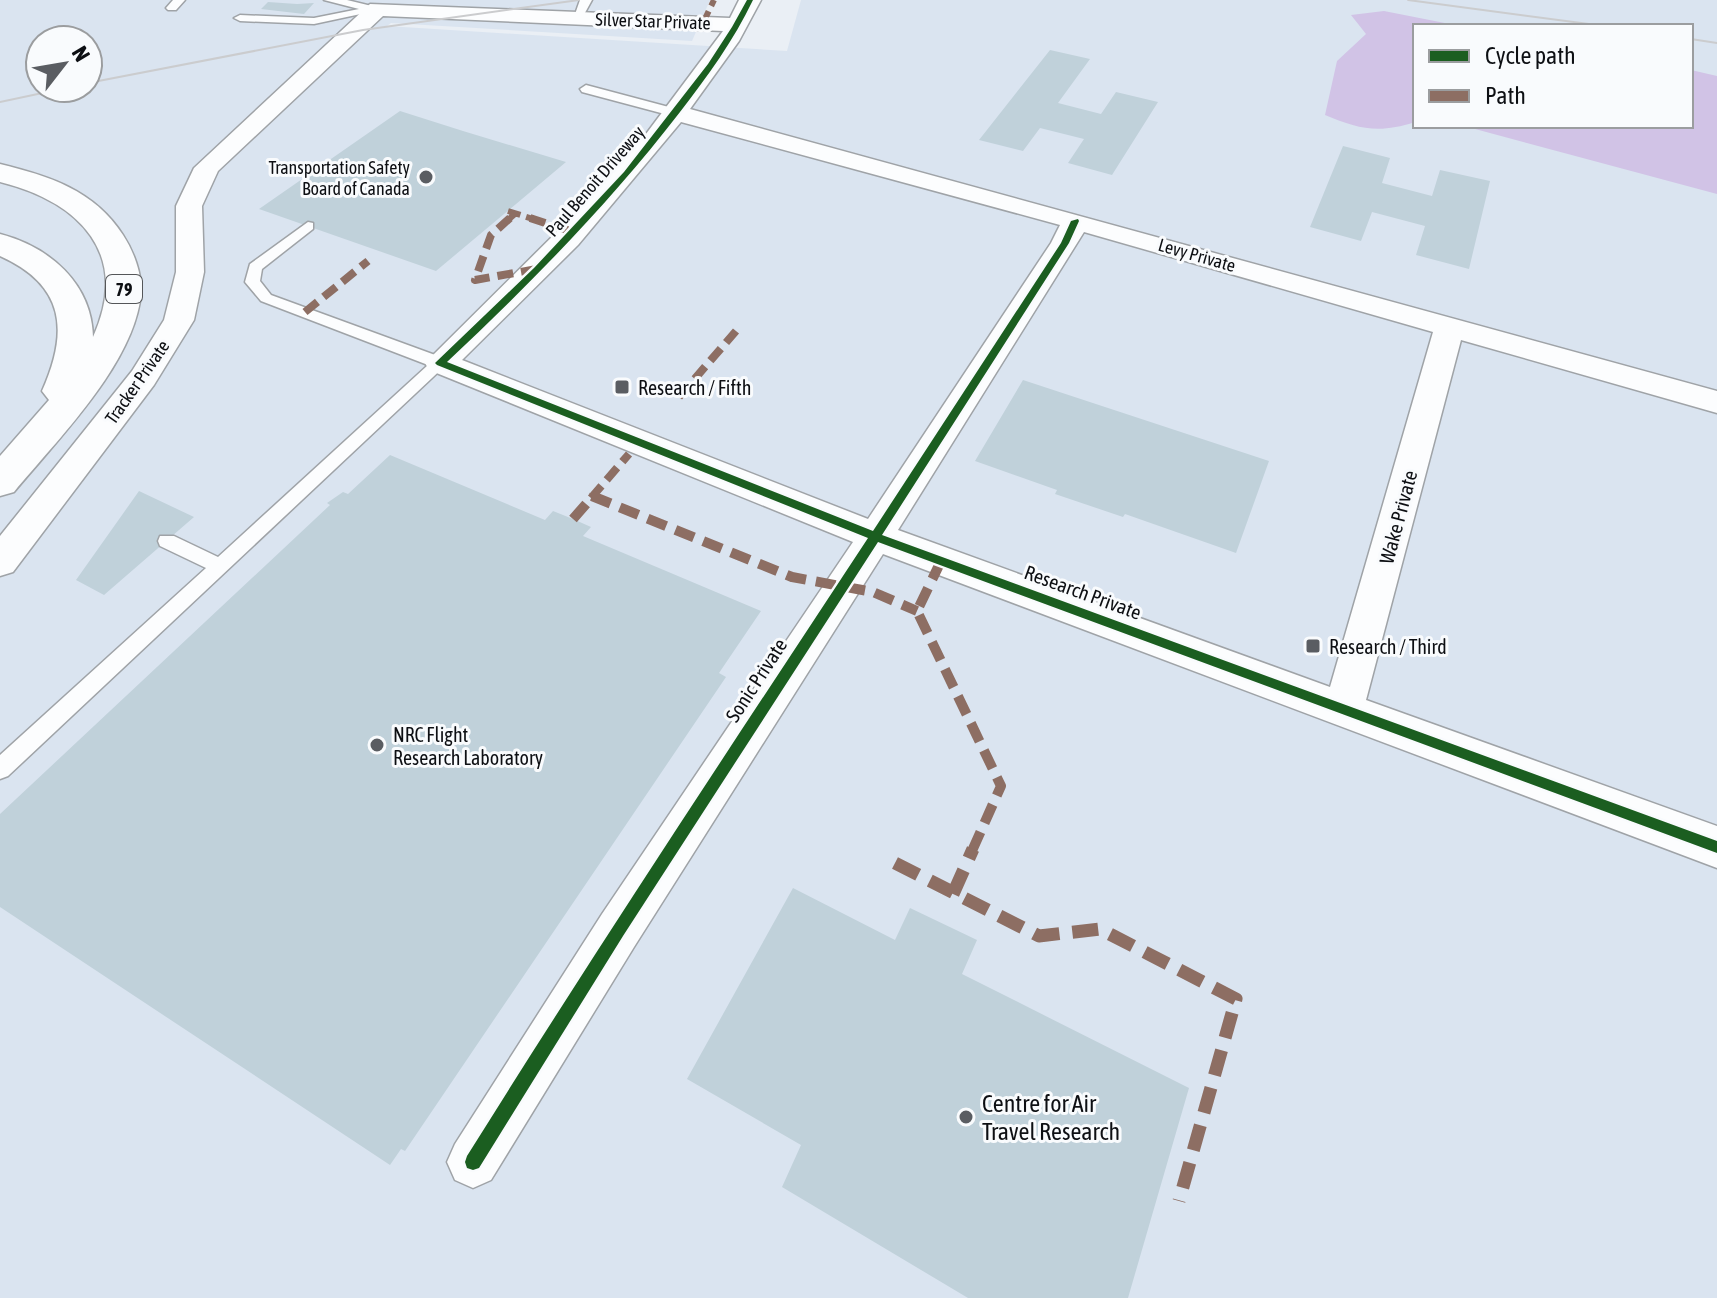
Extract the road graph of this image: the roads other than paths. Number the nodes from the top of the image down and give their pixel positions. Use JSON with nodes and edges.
{"nodes":[{"id":1,"x":330,"y":0,"type":"edge"},
{"id":2,"x":750,"y":0,"type":"edge"},
{"id":3,"x":378,"y":9,"type":"junction"},
{"id":4,"x":582,"y":9,"type":"edge"},
{"id":5,"x":240,"y":18,"type":"dead end"},
{"id":6,"x":737,"y":25,"type":"junction"},
{"id":7,"x":586,"y":89,"type":"dead end"},
{"id":8,"x":676,"y":113,"type":"junction"},
{"id":9,"x":0,"y":173,"type":"edge"},
{"id":10,"x":1075,"y":221,"type":"junction"},
{"id":11,"x":308,"y":226,"type":"dead end"},
{"id":12,"x":0,"y":244,"type":"edge"},
{"id":13,"x":1450,"y":326,"type":"junction"},
{"id":14,"x":440,"y":363,"type":"junction"},
{"id":15,"x":1717,"y":402,"type":"edge"},
{"id":16,"x":30,"y":446,"type":"junction"},
{"id":17,"x":0,"y":482,"type":"edge"},
{"id":18,"x":874,"y":536,"type":"junction"},
{"id":19,"x":167,"y":541,"type":"dead end"},
{"id":20,"x":0,"y":562,"type":"edge"},
{"id":21,"x":220,"y":566,"type":"junction"},
{"id":22,"x":1344,"y":707,"type":"junction"},
{"id":23,"x":0,"y":769,"type":"edge"},
{"id":24,"x":1717,"y":847,"type":"edge"},
{"id":25,"x":473,"y":1162,"type":"dead end"}],
"edges":[{"from":1,"to":3,"type":"lane"},
{"from":2,"to":6,"type":"street","name":"Paul Benoit Driveway"},
{"from":3,"to":4,"type":"street","name":"Silver Star Private"},
{"from":3,"to":5,"type":"lane"},
{"from":3,"to":20,"type":"street","name":"Tracker Private"},
{"from":4,"to":6,"type":"street","name":"Silver Star Private"},
{"from":6,"to":8,"type":"street","name":"Paul Benoit Driveway"},
{"from":7,"to":8,"type":"lane"},
{"from":8,"to":10,"type":"street","name":"Levy Private"},
{"from":8,"to":14,"type":"street","name":"Paul Benoit Driveway"},
{"from":9,"to":16,"type":"highway","number":"79"},
{"from":10,"to":13,"type":"street","name":"Levy Private"},
{"from":10,"to":18,"type":"street","name":"Sonic Private"},
{"from":11,"to":14,"type":"lane"},
{"from":12,"to":16,"type":"highway","number":"79"},
{"from":13,"to":15,"type":"street","name":"Levy Private"},
{"from":13,"to":22,"type":"street","name":"Wake Private"},
{"from":14,"to":18,"type":"street","name":"Research Private"},
{"from":14,"to":21,"type":"lane"},
{"from":16,"to":17,"type":"highway","number":"79"},
{"from":18,"to":22,"type":"street","name":"Research Private"},
{"from":18,"to":25,"type":"street","name":"Sonic Private"},
{"from":19,"to":21,"type":"lane"},
{"from":21,"to":23,"type":"lane"},
{"from":22,"to":24,"type":"street","name":"Research Private"}]}
